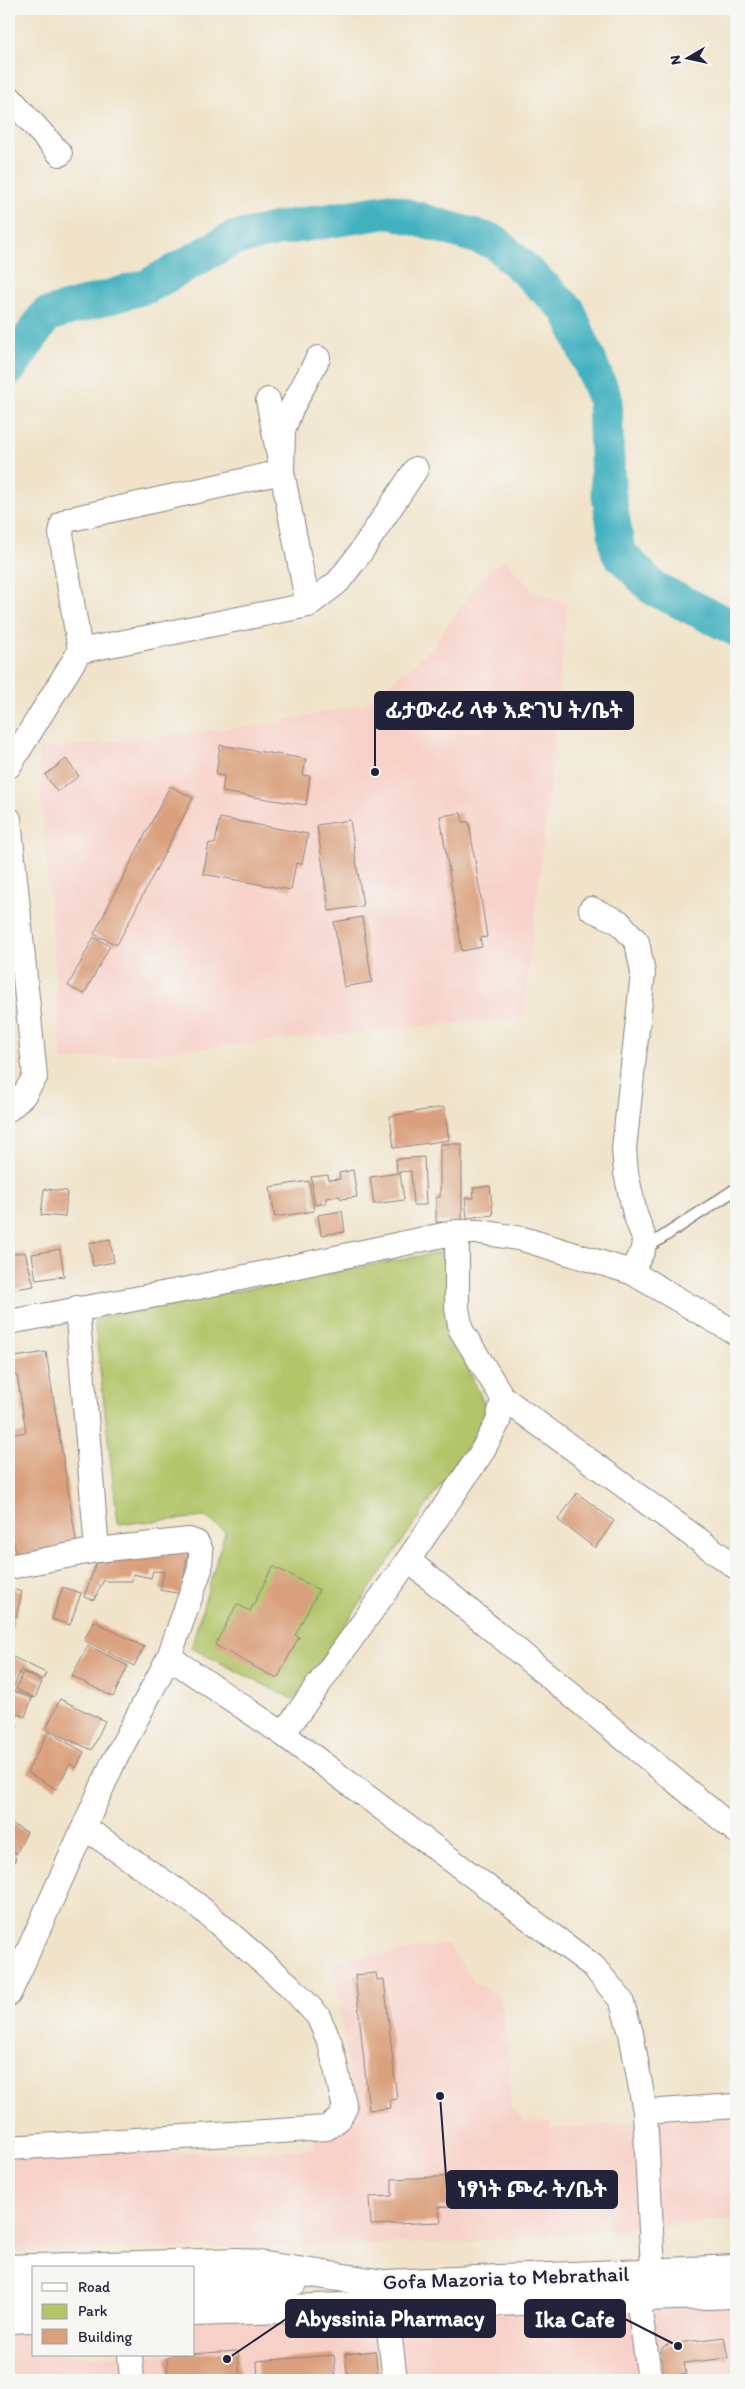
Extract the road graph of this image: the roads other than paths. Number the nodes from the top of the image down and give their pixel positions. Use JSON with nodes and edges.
{"nodes":[{"id":1,"x":9,"y":97,"type":"edge"},
{"id":2,"x":60,"y":154,"type":"dead end"},
{"id":3,"x":318,"y":358,"type":"dead end"},
{"id":4,"x":268,"y":400,"type":"dead end"},
{"id":5,"x":416,"y":469,"type":"dead end"},
{"id":6,"x":282,"y":472,"type":"junction"},
{"id":7,"x":308,"y":605,"type":"junction"},
{"id":8,"x":80,"y":652,"type":"junction"},
{"id":9,"x":9,"y":766,"type":"edge"},
{"id":10,"x":9,"y":819,"type":"edge"},
{"id":11,"x":591,"y":910,"type":"dead end"},
{"id":12,"x":9,"y":1109,"type":"edge"},
{"id":13,"x":736,"y":1189,"type":"edge"},
{"id":14,"x":456,"y":1232,"type":"junction"},
{"id":15,"x":643,"y":1250,"type":"junction"},
{"id":16,"x":631,"y":1272,"type":"junction"},
{"id":17,"x":77,"y":1308,"type":"junction"},
{"id":18,"x":9,"y":1322,"type":"edge"},
{"id":19,"x":736,"y":1333,"type":"edge"},
{"id":20,"x":503,"y":1398,"type":"junction"},
{"id":21,"x":97,"y":1550,"type":"junction"},
{"id":22,"x":408,"y":1560,"type":"junction"},
{"id":23,"x":9,"y":1567,"type":"edge"},
{"id":24,"x":736,"y":1567,"type":"edge"},
{"id":25,"x":169,"y":1657,"type":"junction"},
{"id":26,"x":283,"y":1734,"type":"junction"},
{"id":27,"x":85,"y":1828,"type":"junction"},
{"id":28,"x":736,"y":1831,"type":"edge"},
{"id":29,"x":9,"y":1994,"type":"edge"},
{"id":30,"x":736,"y":2106,"type":"edge"},
{"id":31,"x":645,"y":2112,"type":"junction"},
{"id":32,"x":9,"y":2148,"type":"edge"},
{"id":33,"x":105,"y":2266,"type":"edge"},
{"id":34,"x":32,"y":2268,"type":"edge"},
{"id":35,"x":9,"y":2269,"type":"edge"},
{"id":36,"x":736,"y":2269,"type":"edge"},
{"id":37,"x":337,"y":2277,"type":"junction"},
{"id":38,"x":645,"y":2284,"type":"junction"},
{"id":39,"x":225,"y":2286,"type":"junction"},
{"id":40,"x":195,"y":2288,"type":"edge"},
{"id":41,"x":32,"y":2293,"type":"edge"},
{"id":42,"x":9,"y":2294,"type":"edge"},
{"id":43,"x":736,"y":2294,"type":"edge"},
{"id":44,"x":384,"y":2295,"type":"junction"},
{"id":45,"x":338,"y":2307,"type":"junction"},
{"id":46,"x":195,"y":2312,"type":"edge"},
{"id":47,"x":9,"y":2318,"type":"edge"},
{"id":48,"x":32,"y":2318,"type":"edge"},
{"id":49,"x":130,"y":2356,"type":"edge"},
{"id":50,"x":132,"y":2380,"type":"edge"},
{"id":51,"x":395,"y":2380,"type":"edge"},
{"id":52,"x":650,"y":2380,"type":"edge"}],
"edges":[{"from":1,"to":2,"type":"street"},
{"from":3,"to":6,"type":"street"},
{"from":4,"to":6,"type":"street"},
{"from":5,"to":7,"type":"street"},
{"from":6,"to":7,"type":"street"},
{"from":6,"to":8,"type":"street"},
{"from":7,"to":8,"type":"street"},
{"from":8,"to":9,"type":"street"},
{"from":10,"to":12,"type":"street"},
{"from":11,"to":15,"type":"street"},
{"from":13,"to":15,"type":"lane"},
{"from":14,"to":16,"type":"street"},
{"from":14,"to":17,"type":"street"},
{"from":14,"to":20,"type":"street"},
{"from":15,"to":16,"type":"street"},
{"from":16,"to":19,"type":"street"},
{"from":17,"to":18,"type":"street"},
{"from":17,"to":21,"type":"street"},
{"from":20,"to":22,"type":"street"},
{"from":20,"to":24,"type":"street"},
{"from":21,"to":23,"type":"street"},
{"from":21,"to":25,"type":"street"},
{"from":22,"to":26,"type":"street"},
{"from":22,"to":28,"type":"street"},
{"from":25,"to":26,"type":"street"},
{"from":25,"to":27,"type":"street"},
{"from":26,"to":31,"type":"street"},
{"from":27,"to":29,"type":"street"},
{"from":27,"to":32,"type":"street"},
{"from":30,"to":31,"type":"street"},
{"from":31,"to":38,"type":"street"},
{"from":33,"to":37,"type":"main road","name":"Gofa Mazoria to Mebrathail"},
{"from":34,"to":35,"type":"main road"},
{"from":36,"to":38,"type":"main road","name":"Gofa Mazoria to Mebrathail"},
{"from":37,"to":39,"type":"main road"},
{"from":37,"to":44,"type":"main road","name":"Gofa Mazoria to Mebrathail"},
{"from":38,"to":43,"type":"main road","name":"Gofa Mazoria to Mebrathail"},
{"from":38,"to":44,"type":"main road","name":"Gofa Mazoria to Mebrathail"},
{"from":38,"to":52,"type":"street"},
{"from":39,"to":40,"type":"main road"},
{"from":39,"to":45,"type":"main road"},
{"from":41,"to":42,"type":"main road"},
{"from":44,"to":45,"type":"main road","name":"Gofa Mazoria to Mebrathail"},
{"from":44,"to":51,"type":"street"},
{"from":45,"to":46,"type":"main road","name":"Gofa Mazoria to Mebrathail"},
{"from":47,"to":48,"type":"main road"},
{"from":49,"to":50,"type":"street"}]}
